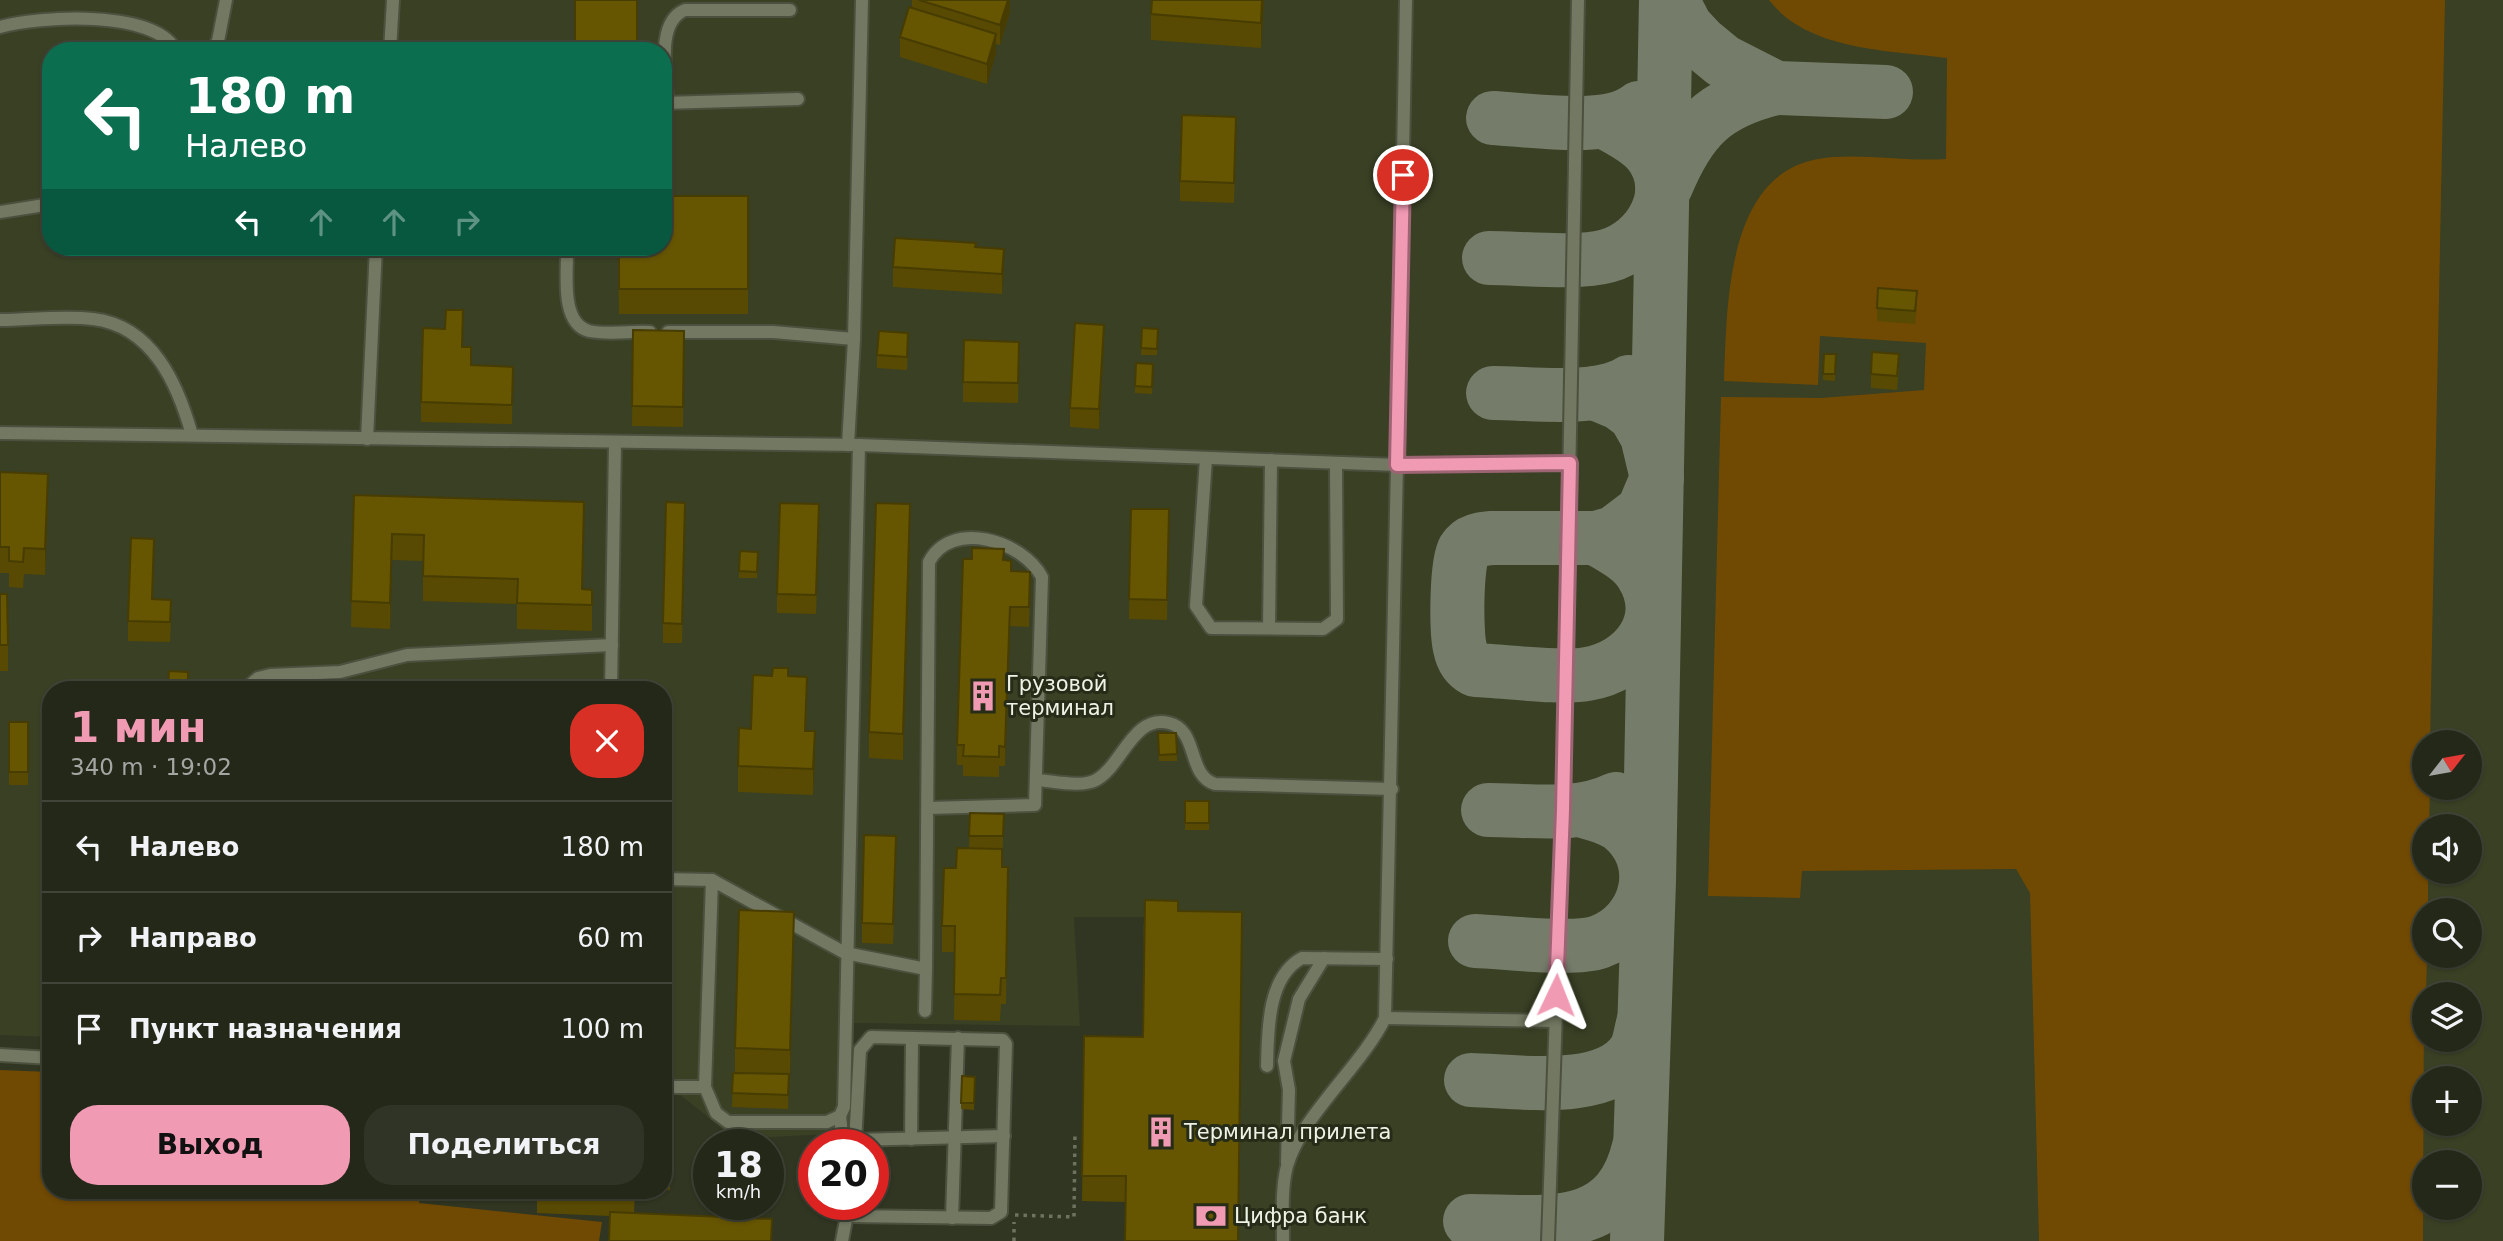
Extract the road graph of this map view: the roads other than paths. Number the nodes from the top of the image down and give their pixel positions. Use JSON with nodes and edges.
{"nodes":[{"id":1,"x":226,"y":0,"type":"edge"},
{"id":2,"x":393,"y":0,"type":"edge"},
{"id":3,"x":862,"y":0,"type":"edge"},
{"id":4,"x":1406,"y":0,"type":"edge"},
{"id":5,"x":1578,"y":0,"type":"edge"},
{"id":6,"x":790,"y":10,"type":"dead end"},
{"id":7,"x":0,"y":27,"type":"edge"},
{"id":8,"x":172,"y":42,"type":"edge"},
{"id":9,"x":217,"y":42,"type":"edge"},
{"id":10,"x":391,"y":42,"type":"edge"},
{"id":11,"x":667,"y":42,"type":"edge"},
{"id":12,"x":798,"y":99,"type":"dead end"},
{"id":13,"x":672,"y":103,"type":"edge"},
{"id":14,"x":42,"y":205,"type":"edge"},
{"id":15,"x":0,"y":212,"type":"edge"},
{"id":16,"x":376,"y":256,"type":"edge"},
{"id":17,"x":567,"y":256,"type":"edge"},
{"id":18,"x":0,"y":320,"type":"edge"},
{"id":19,"x":855,"y":339,"type":"junction"},
{"id":20,"x":0,"y":433,"type":"edge"},
{"id":21,"x":192,"y":435,"type":"junction"},
{"id":22,"x":368,"y":439,"type":"junction"},
{"id":23,"x":615,"y":443,"type":"junction"},
{"id":24,"x":854,"y":445,"type":"junction"},
{"id":25,"x":1206,"y":458,"type":"junction"},
{"id":26,"x":1271,"y":460,"type":"junction"},
{"id":27,"x":1336,"y":463,"type":"junction"},
{"id":28,"x":1570,"y":463,"type":"junction"},
{"id":29,"x":1397,"y":465,"type":"junction"},
{"id":30,"x":1269,"y":628,"type":"junction"},
{"id":31,"x":612,"y":645,"type":"junction"},
{"id":32,"x":254,"y":681,"type":"edge"},
{"id":33,"x":611,"y":681,"type":"edge"},
{"id":34,"x":1037,"y":779,"type":"junction"},
{"id":35,"x":1392,"y":789,"type":"junction"},
{"id":36,"x":928,"y":808,"type":"junction"},
{"id":37,"x":672,"y":879,"type":"edge"},
{"id":38,"x":712,"y":880,"type":"junction"},
{"id":39,"x":845,"y":953,"type":"junction"},
{"id":40,"x":1324,"y":958,"type":"junction"},
{"id":41,"x":1387,"y":959,"type":"junction"},
{"id":42,"x":926,"y":969,"type":"junction"},
{"id":43,"x":926,"y":1011,"type":"dead end"},
{"id":44,"x":1385,"y":1018,"type":"junction"},
{"id":45,"x":1554,"y":1021,"type":"junction"},
{"id":46,"x":912,"y":1038,"type":"junction"},
{"id":47,"x":958,"y":1038,"type":"junction"},
{"id":48,"x":0,"y":1055,"type":"edge"},
{"id":49,"x":42,"y":1057,"type":"edge"},
{"id":50,"x":1267,"y":1066,"type":"dead end"},
{"id":51,"x":672,"y":1087,"type":"edge"},
{"id":52,"x":705,"y":1087,"type":"junction"},
{"id":53,"x":840,"y":1116,"type":"junction"},
{"id":54,"x":841,"y":1129,"type":"edge"},
{"id":55,"x":857,"y":1129,"type":"edge"},
{"id":56,"x":1004,"y":1136,"type":"junction"},
{"id":57,"x":911,"y":1139,"type":"junction"},
{"id":58,"x":955,"y":1139,"type":"junction"},
{"id":59,"x":889,"y":1140,"type":"edge"},
{"id":60,"x":1287,"y":1165,"type":"junction"},
{"id":61,"x":889,"y":1213,"type":"edge"},
{"id":62,"x":952,"y":1218,"type":"junction"},
{"id":63,"x":846,"y":1220,"type":"edge"},
{"id":64,"x":842,"y":1241,"type":"edge"},
{"id":65,"x":1283,"y":1241,"type":"edge"},
{"id":66,"x":1548,"y":1241,"type":"edge"}],
"edges":[{"from":1,"to":9,"type":"lane"},
{"from":2,"to":10,"type":"lane"},
{"from":3,"to":19,"type":"lane"},
{"from":4,"to":29,"type":"lane"},
{"from":5,"to":28,"type":"lane"},
{"from":6,"to":11,"type":"lane"},
{"from":7,"to":8,"type":"lane"},
{"from":12,"to":13,"type":"lane"},
{"from":14,"to":15,"type":"lane"},
{"from":16,"to":22,"type":"lane"},
{"from":17,"to":19,"type":"lane"},
{"from":18,"to":21,"type":"lane"},
{"from":19,"to":24,"type":"lane"},
{"from":20,"to":21,"type":"lane"},
{"from":21,"to":22,"type":"lane"},
{"from":22,"to":23,"type":"lane"},
{"from":23,"to":24,"type":"lane"},
{"from":23,"to":31,"type":"lane"},
{"from":24,"to":25,"type":"lane"},
{"from":24,"to":39,"type":"lane"},
{"from":25,"to":26,"type":"lane"},
{"from":25,"to":30,"type":"lane"},
{"from":26,"to":27,"type":"lane"},
{"from":26,"to":30,"type":"lane"},
{"from":27,"to":29,"type":"lane"},
{"from":27,"to":30,"type":"lane"},
{"from":28,"to":29,"type":"lane"},
{"from":28,"to":45,"type":"lane"},
{"from":29,"to":35,"type":"lane"},
{"from":31,"to":32,"type":"lane"},
{"from":31,"to":33,"type":"lane"},
{"from":34,"to":35,"type":"lane"},
{"from":34,"to":36,"type":"lane"},
{"from":34,"to":36,"type":"lane"},
{"from":35,"to":41,"type":"lane"},
{"from":36,"to":42,"type":"lane"},
{"from":37,"to":38,"type":"lane"},
{"from":38,"to":39,"type":"lane"},
{"from":38,"to":52,"type":"lane"},
{"from":39,"to":42,"type":"lane"},
{"from":39,"to":53,"type":"lane"},
{"from":40,"to":41,"type":"lane"},
{"from":40,"to":50,"type":"lane"},
{"from":40,"to":60,"type":"lane"},
{"from":41,"to":44,"type":"lane"},
{"from":42,"to":43,"type":"lane"},
{"from":44,"to":45,"type":"lane"},
{"from":44,"to":60,"type":"lane"},
{"from":45,"to":66,"type":"lane"},
{"from":46,"to":47,"type":"lane"},
{"from":46,"to":55,"type":"lane"},
{"from":46,"to":57,"type":"lane"},
{"from":47,"to":56,"type":"lane"},
{"from":47,"to":58,"type":"lane"},
{"from":48,"to":49,"type":"lane"},
{"from":51,"to":52,"type":"lane"},
{"from":52,"to":53,"type":"lane"},
{"from":53,"to":54,"type":"lane"},
{"from":56,"to":58,"type":"lane"},
{"from":56,"to":62,"type":"lane"},
{"from":57,"to":58,"type":"lane"},
{"from":57,"to":59,"type":"lane"},
{"from":58,"to":62,"type":"lane"},
{"from":60,"to":65,"type":"lane"},
{"from":61,"to":62,"type":"lane"},
{"from":63,"to":64,"type":"lane"}]}
